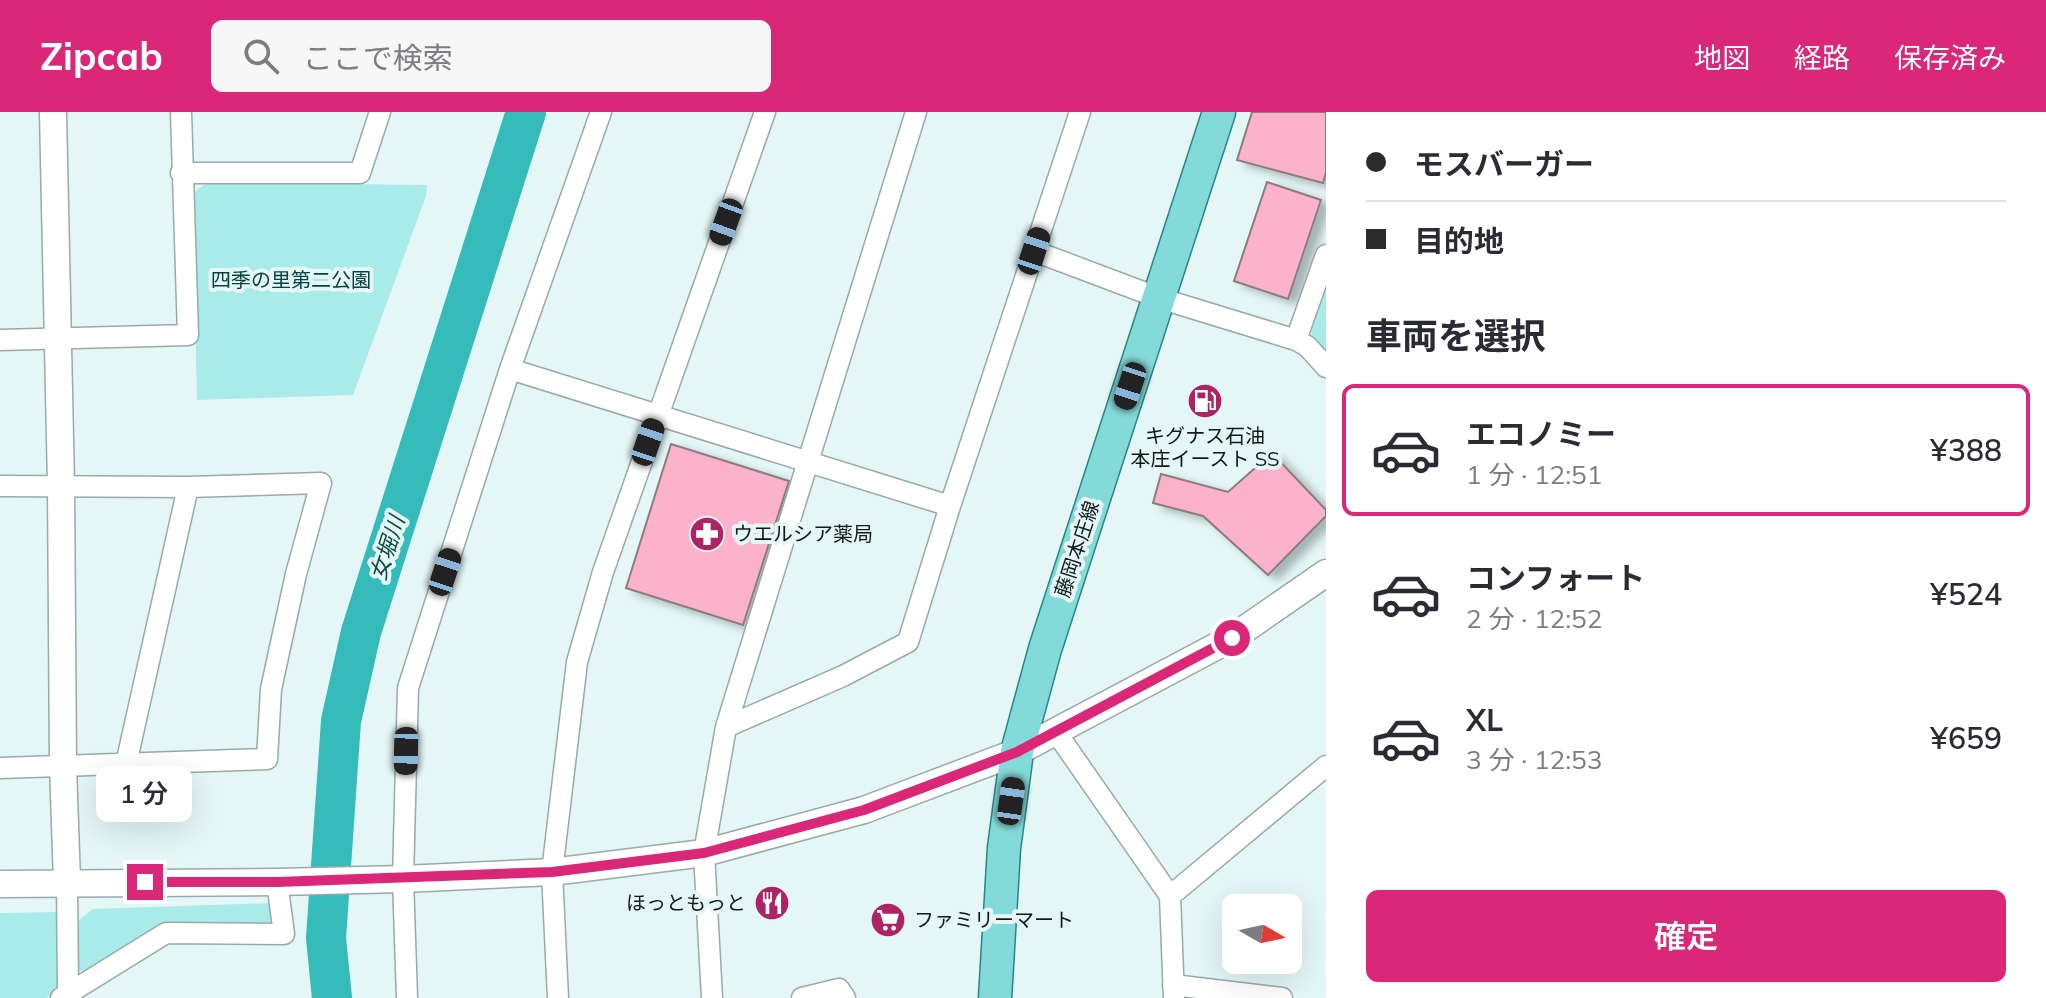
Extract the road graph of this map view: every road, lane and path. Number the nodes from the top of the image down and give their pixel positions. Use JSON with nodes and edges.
{"nodes":[{"id":1,"x":53,"y":112,"type":"edge"},
{"id":2,"x":181,"y":112,"type":"edge"},
{"id":3,"x":380,"y":112,"type":"edge"},
{"id":4,"x":601,"y":112,"type":"edge"},
{"id":5,"x":765,"y":112,"type":"edge"},
{"id":6,"x":916,"y":112,"type":"edge"},
{"id":7,"x":1080,"y":112,"type":"edge"},
{"id":8,"x":1219,"y":112,"type":"edge"},
{"id":9,"x":181,"y":173,"type":"junction"},
{"id":10,"x":1034,"y":251,"type":"junction"},
{"id":11,"x":1326,"y":255,"type":"edge"},
{"id":12,"x":1159,"y":298,"type":"junction"},
{"id":13,"x":56,"y":339,"type":"junction"},
{"id":14,"x":0,"y":340,"type":"edge"},
{"id":15,"x":1296,"y":340,"type":"junction"},
{"id":16,"x":1326,"y":367,"type":"edge"},
{"id":17,"x":510,"y":369,"type":"junction"},
{"id":18,"x":657,"y":416,"type":"junction"},
{"id":19,"x":809,"y":464,"type":"junction"},
{"id":20,"x":61,"y":485,"type":"junction"},
{"id":21,"x":0,"y":486,"type":"edge"},
{"id":22,"x":188,"y":487,"type":"junction"},
{"id":23,"x":950,"y":506,"type":"junction"},
{"id":24,"x":1326,"y":573,"type":"edge"},
{"id":25,"x":726,"y":727,"type":"junction"},
{"id":26,"x":1056,"y":732,"type":"junction"},
{"id":27,"x":1017,"y":752,"type":"junction"},
{"id":28,"x":126,"y":764,"type":"junction"},
{"id":29,"x":63,"y":766,"type":"junction"},
{"id":30,"x":1326,"y":766,"type":"edge"},
{"id":31,"x":0,"y":768,"type":"edge"},
{"id":32,"x":704,"y":853,"type":"junction"},
{"id":33,"x":552,"y":872,"type":"junction"},
{"id":34,"x":403,"y":879,"type":"junction"},
{"id":35,"x":67,"y":882,"type":"junction"},
{"id":36,"x":282,"y":882,"type":"junction"},
{"id":37,"x":0,"y":884,"type":"edge"},
{"id":38,"x":1170,"y":896,"type":"junction"},
{"id":39,"x":1173,"y":991,"type":"edge"},
{"id":40,"x":64,"y":996,"type":"edge"},
{"id":41,"x":407,"y":998,"type":"edge"},
{"id":42,"x":558,"y":998,"type":"edge"},
{"id":43,"x":712,"y":998,"type":"edge"},
{"id":44,"x":802,"y":998,"type":"edge"},
{"id":45,"x":845,"y":998,"type":"edge"},
{"id":46,"x":995,"y":998,"type":"edge"},
{"id":47,"x":1282,"y":998,"type":"edge"}],
"edges":[{"from":1,"to":13,"type":"street"},
{"from":2,"to":9,"type":"street"},
{"from":3,"to":9,"type":"street"},
{"from":4,"to":17,"type":"street"},
{"from":5,"to":18,"type":"street"},
{"from":6,"to":19,"type":"street"},
{"from":7,"to":10,"type":"street"},
{"from":8,"to":12,"type":"main road","name":"藤岡本庄線"},
{"from":9,"to":13,"type":"street"},
{"from":10,"to":12,"type":"street"},
{"from":10,"to":23,"type":"street"},
{"from":11,"to":15,"type":"street"},
{"from":12,"to":15,"type":"street"},
{"from":12,"to":27,"type":"main road","name":"藤岡本庄線"},
{"from":13,"to":14,"type":"street"},
{"from":13,"to":20,"type":"street"},
{"from":15,"to":16,"type":"street"},
{"from":17,"to":18,"type":"street"},
{"from":17,"to":34,"type":"street"},
{"from":18,"to":19,"type":"street"},
{"from":18,"to":33,"type":"street"},
{"from":19,"to":23,"type":"street"},
{"from":19,"to":25,"type":"street"},
{"from":20,"to":21,"type":"street"},
{"from":20,"to":22,"type":"street"},
{"from":20,"to":29,"type":"street"},
{"from":22,"to":28,"type":"street"},
{"from":22,"to":28,"type":"street"},
{"from":23,"to":25,"type":"street"},
{"from":24,"to":26,"type":"street"},
{"from":25,"to":32,"type":"street"},
{"from":26,"to":27,"type":"street"},
{"from":26,"to":38,"type":"street"},
{"from":27,"to":32,"type":"street"},
{"from":27,"to":46,"type":"main road","name":"藤岡本庄線"},
{"from":28,"to":29,"type":"street"},
{"from":29,"to":31,"type":"street"},
{"from":29,"to":35,"type":"street"},
{"from":30,"to":38,"type":"street"},
{"from":32,"to":33,"type":"street"},
{"from":32,"to":43,"type":"street"},
{"from":33,"to":34,"type":"street"},
{"from":33,"to":42,"type":"street"},
{"from":34,"to":36,"type":"street"},
{"from":34,"to":41,"type":"street"},
{"from":35,"to":36,"type":"street"},
{"from":35,"to":37,"type":"street"},
{"from":35,"to":40,"type":"street"},
{"from":36,"to":40,"type":"street"},
{"from":38,"to":39,"type":"street"},
{"from":39,"to":47,"type":"street"},
{"from":44,"to":45,"type":"street"}]}
